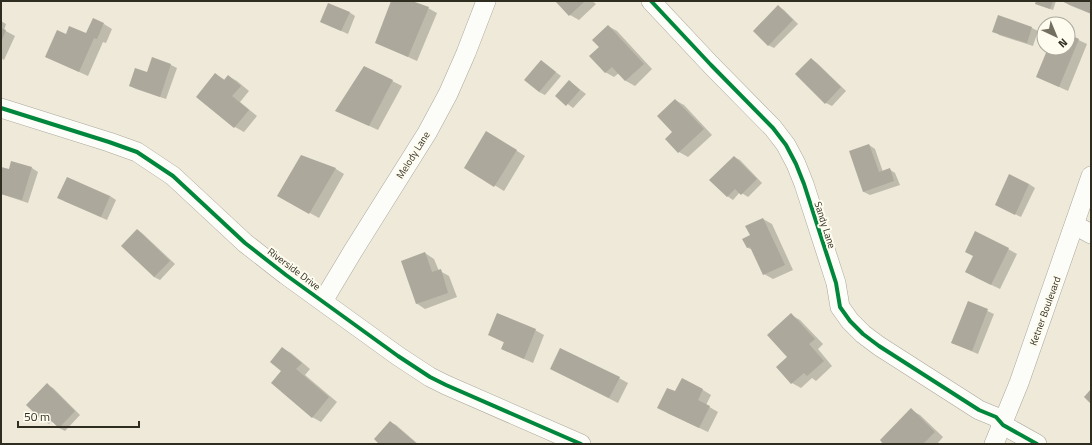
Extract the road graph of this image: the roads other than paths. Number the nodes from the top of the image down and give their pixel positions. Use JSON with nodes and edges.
{"nodes":[{"id":1,"x":486,"y":1,"type":"edge"},
{"id":2,"x":651,"y":1,"type":"edge"},
{"id":3,"x":1,"y":108,"type":"edge"},
{"id":4,"x":1091,"y":176,"type":"edge"},
{"id":5,"x":1083,"y":229,"type":"edge"},
{"id":6,"x":323,"y":301,"type":"junction"},
{"id":7,"x":1003,"y":425,"type":"junction"},
{"id":8,"x":582,"y":444,"type":"edge"},
{"id":9,"x":994,"y":444,"type":"edge"},
{"id":10,"x":1037,"y":444,"type":"edge"}],
"edges":[{"from":1,"to":6,"type":"street","name":"Melody Lane"},
{"from":2,"to":7,"type":"street","name":"Sandy Lane"},
{"from":3,"to":6,"type":"street","name":"Riverside Drive"},
{"from":4,"to":5,"type":"street","name":"Ketner Boulevard"},
{"from":5,"to":7,"type":"street","name":"Ketner Boulevard"},
{"from":6,"to":8,"type":"street","name":"Riverside Drive"},
{"from":7,"to":9,"type":"street","name":"Ketner Boulevard"},
{"from":7,"to":10,"type":"street","name":"Sandy Lane"}]}
